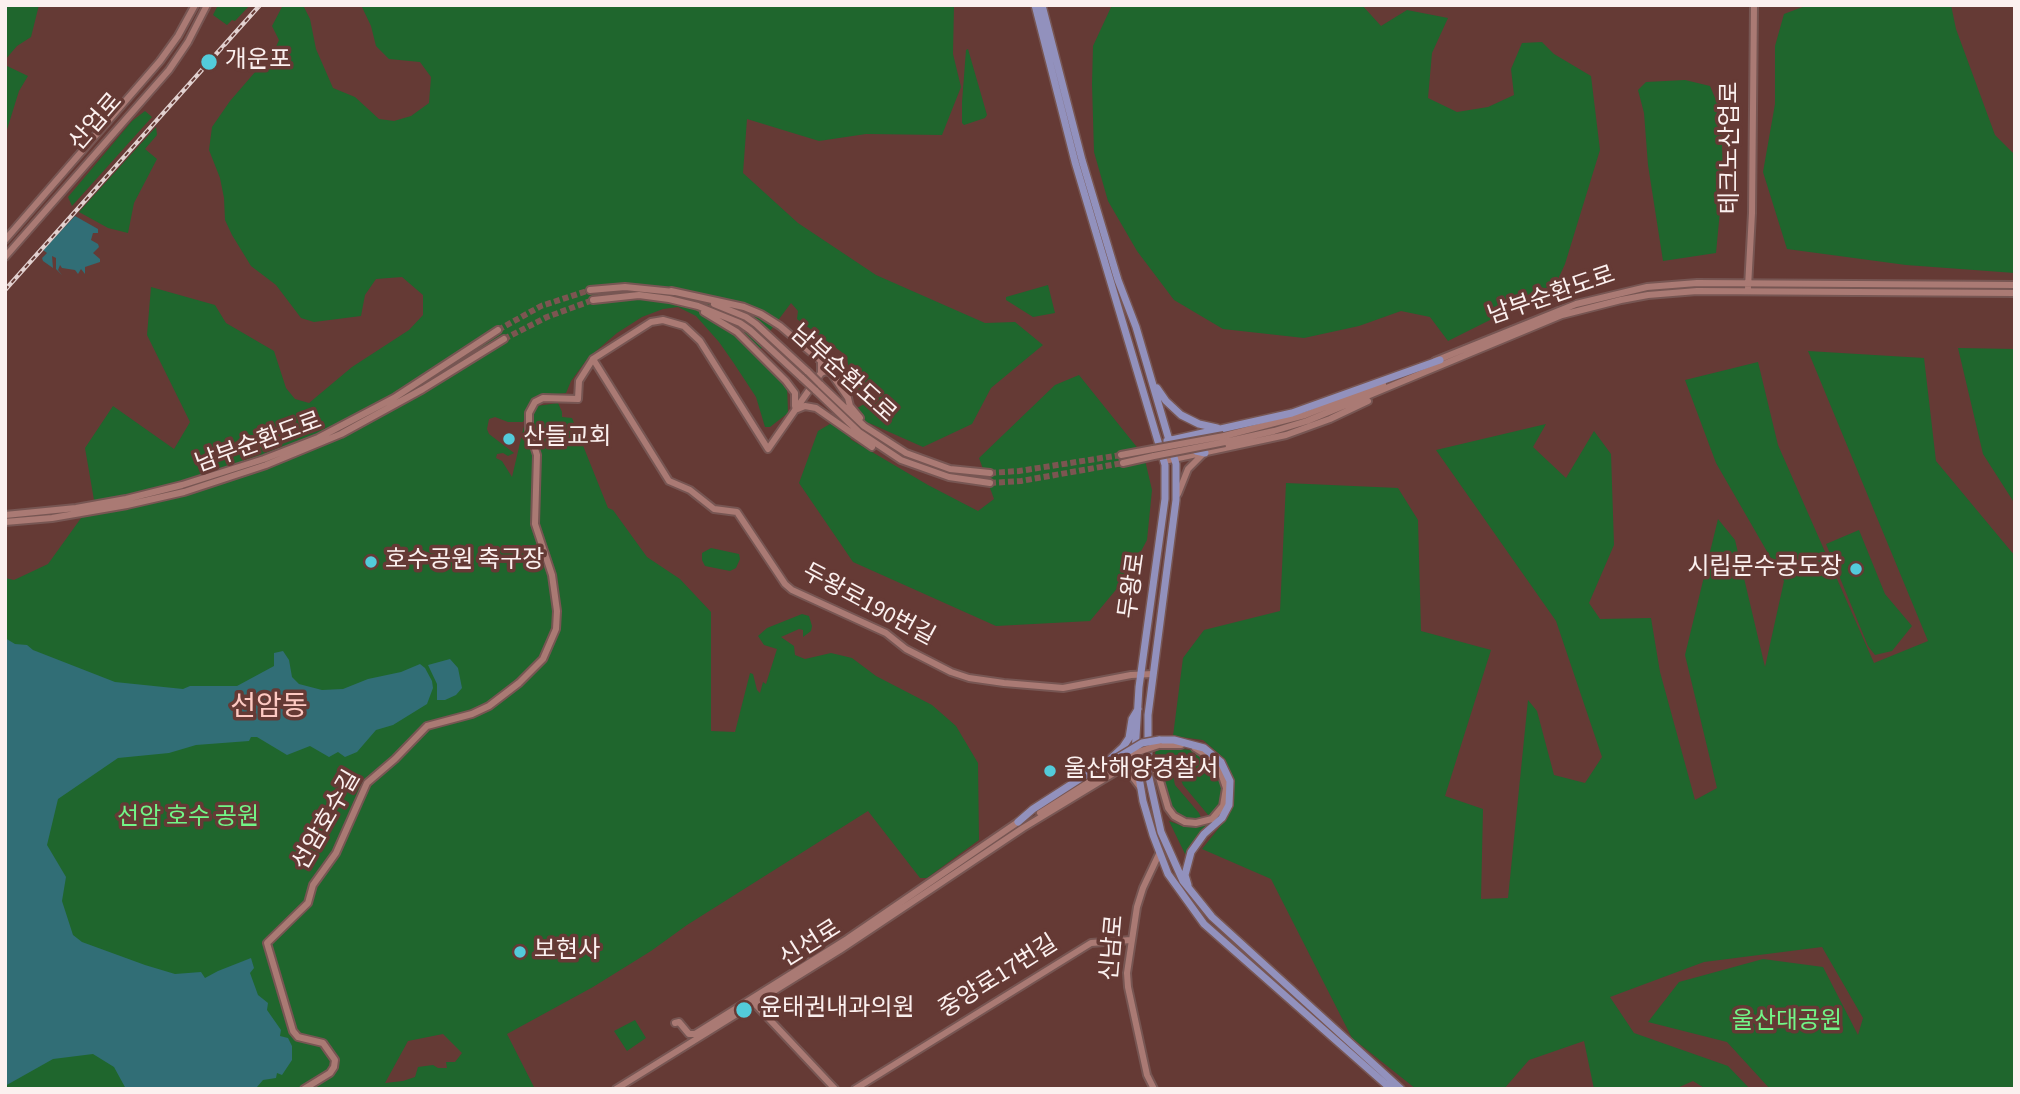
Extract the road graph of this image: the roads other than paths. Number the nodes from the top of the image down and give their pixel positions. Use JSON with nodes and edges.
{"nodes":[{"id":1,"x":195,"y":5,"type":"edge"},
{"id":2,"x":207,"y":5,"type":"edge"},
{"id":3,"x":1035,"y":5,"type":"edge"},
{"id":4,"x":1042,"y":5,"type":"edge"},
{"id":5,"x":1754,"y":5,"type":"edge"},
{"id":6,"x":5,"y":240,"type":"edge"},
{"id":7,"x":5,"y":257,"type":"edge"},
{"id":8,"x":2015,"y":285,"type":"edge"},
{"id":9,"x":1748,"y":287,"type":"junction"},
{"id":10,"x":590,"y":290,"type":"tunnel mouth"},
{"id":11,"x":671,"y":291,"type":"junction"},
{"id":12,"x":2015,"y":293,"type":"edge"},
{"id":13,"x":593,"y":300,"type":"tunnel mouth"},
{"id":14,"x":682,"y":302,"type":"junction"},
{"id":15,"x":498,"y":330,"type":"tunnel mouth"},
{"id":16,"x":504,"y":339,"type":"tunnel mouth"},
{"id":17,"x":593,"y":359,"type":"junction"},
{"id":18,"x":1441,"y":362,"type":"junction"},
{"id":19,"x":821,"y":373,"type":"junction"},
{"id":20,"x":805,"y":375,"type":"junction"},
{"id":21,"x":1150,"y":375,"type":"junction"},
{"id":22,"x":817,"y":387,"type":"junction"},
{"id":23,"x":794,"y":411,"type":"junction"},
{"id":24,"x":1201,"y":434,"type":"junction"},
{"id":25,"x":879,"y":436,"type":"junction"},
{"id":26,"x":1225,"y":436,"type":"junction"},
{"id":27,"x":1170,"y":440,"type":"junction"},
{"id":28,"x":1160,"y":442,"type":"junction"},
{"id":29,"x":1154,"y":453,"type":"junction"},
{"id":30,"x":1205,"y":453,"type":"junction"},
{"id":31,"x":1121,"y":455,"type":"tunnel mouth"},
{"id":32,"x":1175,"y":459,"type":"junction"},
{"id":33,"x":1164,"y":461,"type":"junction"},
{"id":34,"x":1123,"y":463,"type":"tunnel mouth"},
{"id":35,"x":915,"y":466,"type":"junction"},
{"id":36,"x":990,"y":473,"type":"tunnel mouth"},
{"id":37,"x":990,"y":483,"type":"tunnel mouth"},
{"id":38,"x":1176,"y":500,"type":"junction"},
{"id":39,"x":5,"y":515,"type":"edge"},
{"id":40,"x":31,"y":517,"type":"junction"},
{"id":41,"x":5,"y":522,"type":"edge"},
{"id":42,"x":1141,"y":674,"type":"junction"},
{"id":43,"x":1153,"y":674,"type":"junction"},
{"id":44,"x":1138,"y":708,"type":"junction"},
{"id":45,"x":1159,"y":743,"type":"junction"},
{"id":46,"x":1148,"y":761,"type":"junction"},
{"id":47,"x":1141,"y":788,"type":"junction"},
{"id":48,"x":1021,"y":825,"type":"junction"},
{"id":49,"x":1160,"y":854,"type":"junction"},
{"id":50,"x":1191,"y":893,"type":"junction"},
{"id":51,"x":1131,"y":940,"type":"junction"},
{"id":52,"x":753,"y":1001,"type":"junction"},
{"id":53,"x":676,"y":1023,"type":"dead end"},
{"id":54,"x":697,"y":1033,"type":"junction"},
{"id":55,"x":687,"y":1045,"type":"junction"},
{"id":56,"x":304,"y":1089,"type":"edge"},
{"id":57,"x":616,"y":1089,"type":"edge"},
{"id":58,"x":835,"y":1089,"type":"edge"},
{"id":59,"x":855,"y":1089,"type":"edge"},
{"id":60,"x":1154,"y":1089,"type":"edge"},
{"id":61,"x":1391,"y":1089,"type":"edge"},
{"id":62,"x":1401,"y":1089,"type":"edge"}],
"edges":[{"from":1,"to":6,"type":"main road","name":"산업로"},
{"from":2,"to":7,"type":"main road","name":"산업로"},
{"from":3,"to":28,"type":"main road","name":"두왕로"},
{"from":4,"to":21,"type":"main road","name":"두왕로"},
{"from":5,"to":9,"type":"main road","name":"테크노산업로"},
{"from":8,"to":9,"type":"main road","name":"남부순환도로"},
{"from":9,"to":12,"type":"main road","name":"남부순환도로"},
{"from":9,"to":18,"type":"main road","name":"남부순환도로"},
{"from":10,"to":11,"type":"main road","name":"남부순환도로"},
{"from":11,"to":19,"type":"main road"},
{"from":11,"to":20,"type":"main road","name":"남부순환도로"},
{"from":13,"to":14,"type":"main road","name":"남부순환도로"},
{"from":14,"to":20,"type":"main road","name":"남부순환도로"},
{"from":14,"to":23,"type":"main road"},
{"from":15,"to":40,"type":"main road","name":"남부순환도로"},
{"from":16,"to":40,"type":"main road","name":"남부순환도로"},
{"from":17,"to":23,"type":"main road"},
{"from":17,"to":42,"type":"main road","name":"두왕로190번길"},
{"from":17,"to":56,"type":"main road","name":"선암호수길"},
{"from":18,"to":26,"type":"main road"},
{"from":18,"to":26,"type":"main road","name":"남부순환도로"},
{"from":18,"to":30,"type":"main road"},
{"from":19,"to":23,"type":"main road"},
{"from":19,"to":25,"type":"main road"},
{"from":20,"to":22,"type":"main road","name":"남부순환도로","bridge":true},
{"from":21,"to":26,"type":"main road"},
{"from":21,"to":27,"type":"main road","name":"두왕로"},
{"from":22,"to":25,"type":"main road","name":"남부순환도로"},
{"from":22,"to":35,"type":"main road","name":"남부순환도로"},
{"from":23,"to":35,"type":"main road"},
{"from":24,"to":26,"type":"main road"},
{"from":24,"to":27,"type":"main road"},
{"from":24,"to":30,"type":"main road"},
{"from":25,"to":36,"type":"main road","name":"남부순환도로"},
{"from":26,"to":29,"type":"main road","name":"남부순환도로","bridge":true},
{"from":27,"to":28,"type":"main road"},
{"from":27,"to":32,"type":"main road","name":"두왕로"},
{"from":28,"to":33,"type":"main road","name":"두왕로"},
{"from":29,"to":31,"type":"main road","name":"남부순환도로"},
{"from":29,"to":34,"type":"main road","name":"남부순환도로"},
{"from":30,"to":32,"type":"main road"},
{"from":30,"to":38,"type":"main road"},
{"from":32,"to":33,"type":"main road"},
{"from":32,"to":38,"type":"main road","name":"두왕로"},
{"from":33,"to":42,"type":"main road","name":"두왕로"},
{"from":35,"to":37,"type":"main road","name":"남부순환도로"},
{"from":38,"to":43,"type":"main road","name":"두왕로"},
{"from":39,"to":40,"type":"main road","name":"남부순환도로"},
{"from":40,"to":41,"type":"main road","name":"남부순환도로"},
{"from":42,"to":43,"type":"main road","name":"두왕로190번길"},
{"from":42,"to":44,"type":"main road","name":"두왕로"},
{"from":43,"to":46,"type":"main road","name":"두왕로"},
{"from":44,"to":47,"type":"main road","name":"두왕로"},
{"from":44,"to":48,"type":"main road"},
{"from":45,"to":46,"type":"main road"},
{"from":45,"to":48,"type":"main road","bridge":true},
{"from":45,"to":50,"type":"main road"},
{"from":46,"to":50,"type":"main road","name":"두왕로"},
{"from":47,"to":48,"type":"main road","name":"신선로"},
{"from":47,"to":49,"type":"main road","name":"두왕로"},
{"from":48,"to":52,"type":"main road","name":"신선로"},
{"from":49,"to":51,"type":"main road","name":"신남로"},
{"from":49,"to":61,"type":"main road","name":"두왕로"},
{"from":50,"to":62,"type":"main road","name":"두왕로"},
{"from":51,"to":59,"type":"main road","name":"중앙로17번길"},
{"from":51,"to":60,"type":"main road","name":"신남로"},
{"from":52,"to":54,"type":"main road","name":"신선로"},
{"from":52,"to":55,"type":"main road","name":"신선로"},
{"from":52,"to":58,"type":"main road"},
{"from":53,"to":54,"type":"main road"},
{"from":54,"to":55,"type":"main road","name":"신선로"},
{"from":55,"to":57,"type":"main road","name":"신선로"}]}
